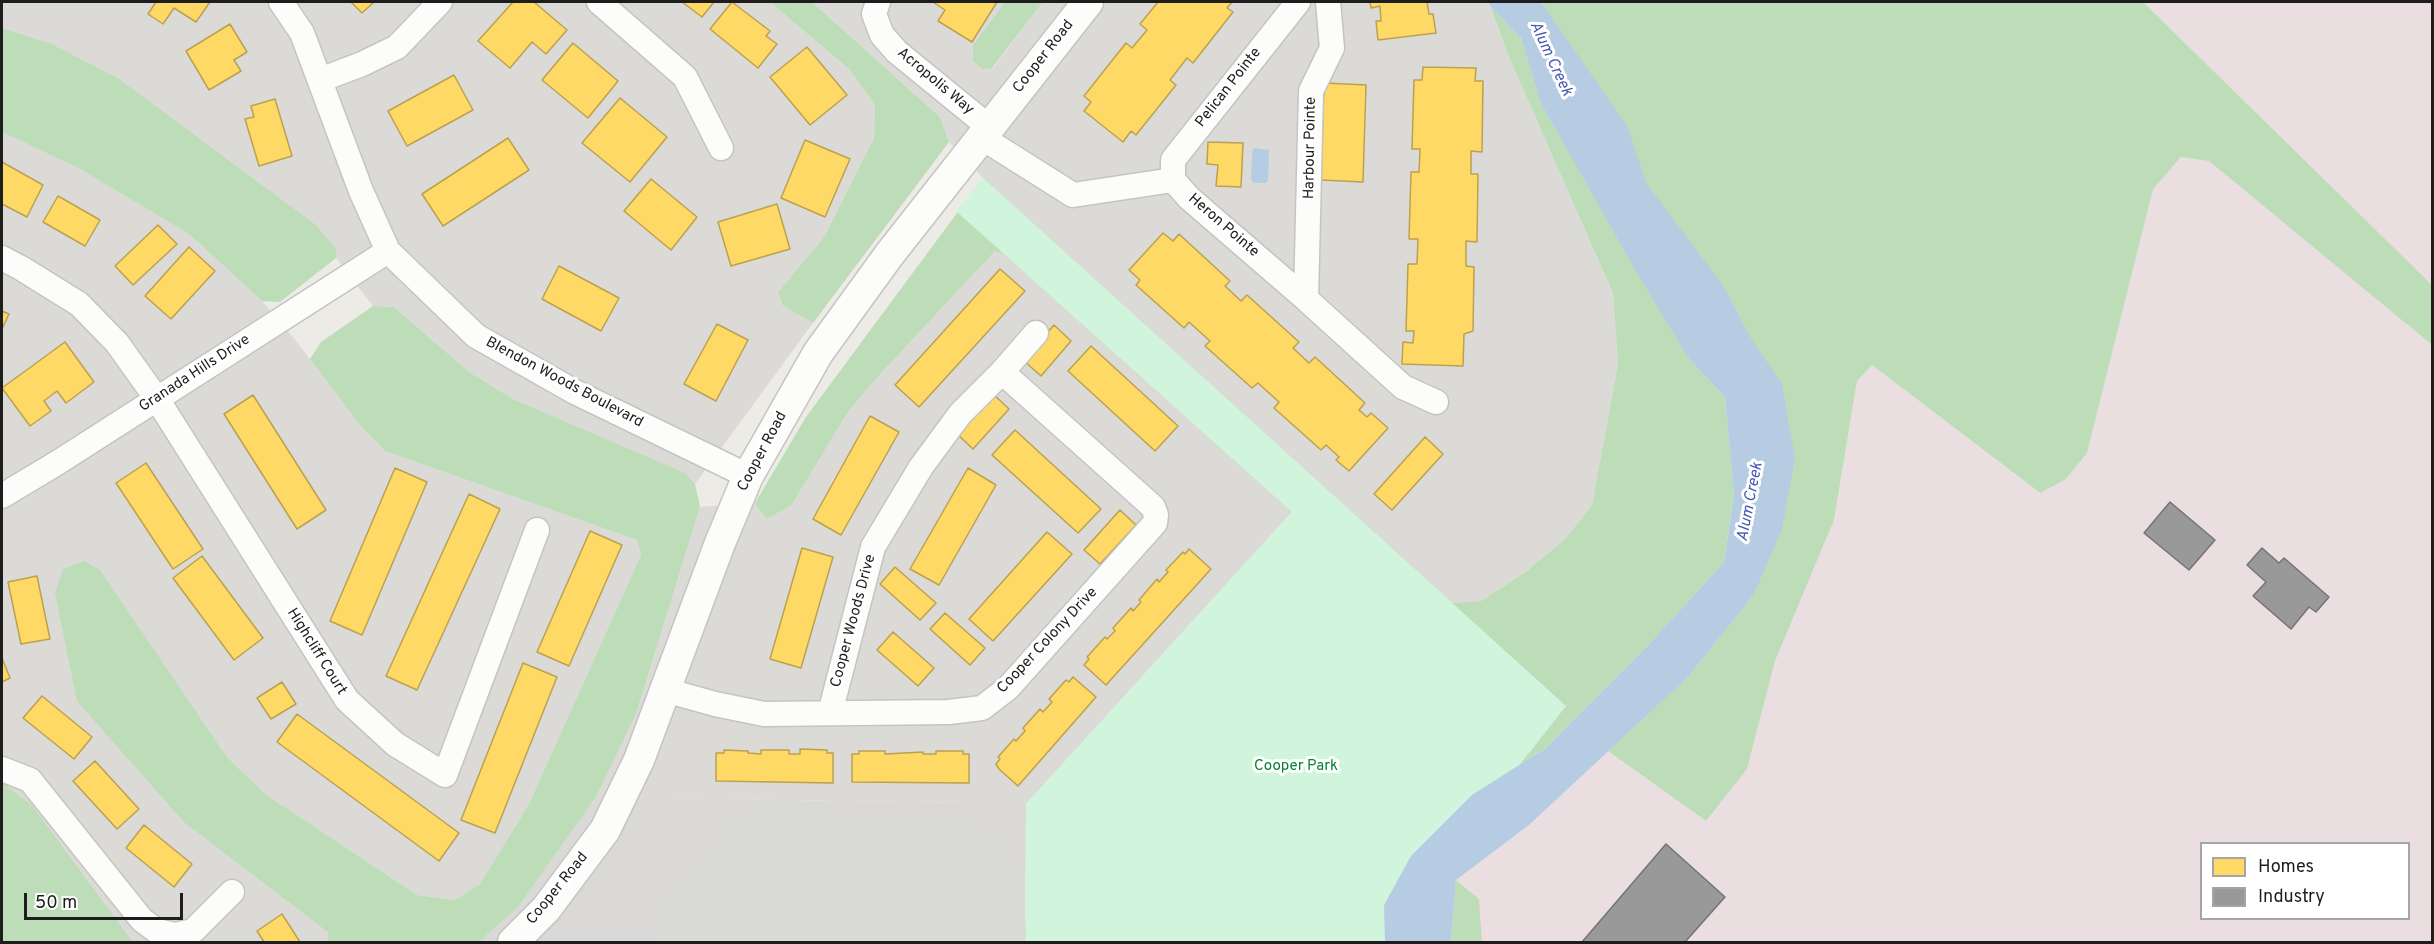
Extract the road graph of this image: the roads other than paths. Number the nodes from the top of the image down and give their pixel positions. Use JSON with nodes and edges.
{"nodes":[{"id":1,"x":280,"y":2,"type":"edge"},
{"id":2,"x":440,"y":2,"type":"edge"},
{"id":3,"x":599,"y":2,"type":"edge"},
{"id":4,"x":878,"y":2,"type":"edge"},
{"id":5,"x":1088,"y":2,"type":"edge"},
{"id":6,"x":1298,"y":2,"type":"edge"},
{"id":7,"x":1328,"y":2,"type":"edge"},
{"id":8,"x":320,"y":80,"type":"junction"},
{"id":9,"x":985,"y":132,"type":"junction"},
{"id":10,"x":721,"y":148,"type":"dead end"},
{"id":11,"x":1173,"y":180,"type":"junction"},
{"id":12,"x":388,"y":251,"type":"junction"},
{"id":13,"x":2,"y":258,"type":"edge"},
{"id":14,"x":1306,"y":299,"type":"junction"},
{"id":15,"x":1036,"y":333,"type":"dead end"},
{"id":16,"x":1002,"y":372,"type":"junction"},
{"id":17,"x":157,"y":399,"type":"junction"},
{"id":18,"x":1436,"y":402,"type":"dead end"},
{"id":19,"x":748,"y":476,"type":"junction"},
{"id":20,"x":2,"y":496,"type":"edge"},
{"id":21,"x":537,"y":530,"type":"dead end"},
{"id":22,"x":665,"y":690,"type":"junction"},
{"id":23,"x":830,"y":713,"type":"junction"},
{"id":24,"x":2,"y":769,"type":"edge"},
{"id":25,"x":232,"y":891,"type":"dead end"},
{"id":26,"x":513,"y":942,"type":"edge"}],
"edges":[{"from":1,"to":8,"type":"street","name":"Blendon Woods Boulevard"},
{"from":2,"to":8,"type":"street"},
{"from":3,"to":10,"type":"street"},
{"from":4,"to":9,"type":"street","name":"Acropolis Way"},
{"from":5,"to":9,"type":"street","name":"Cooper Road"},
{"from":6,"to":11,"type":"street","name":"Pelican Pointe"},
{"from":7,"to":14,"type":"street","name":"Harbour Pointe"},
{"from":8,"to":12,"type":"street","name":"Blendon Woods Boulevard"},
{"from":9,"to":11,"type":"street"},
{"from":9,"to":19,"type":"street","name":"Cooper Road"},
{"from":11,"to":14,"type":"street","name":"Heron Pointe"},
{"from":12,"to":17,"type":"street","name":"Granada Hills Drive"},
{"from":12,"to":19,"type":"street","name":"Blendon Woods Boulevard"},
{"from":13,"to":17,"type":"street"},
{"from":14,"to":18,"type":"street","name":"Heron Pointe"},
{"from":15,"to":16,"type":"street","name":"Cooper Woods Drive"},
{"from":16,"to":23,"type":"street","name":"Cooper Woods Drive"},
{"from":16,"to":23,"type":"street","name":"Cooper Colony Drive"},
{"from":17,"to":20,"type":"street","name":"Granada Hills Drive"},
{"from":17,"to":21,"type":"street","name":"Highcliff Court"},
{"from":19,"to":22,"type":"street","name":"Cooper Road"},
{"from":22,"to":23,"type":"street","name":"Cooper Colony Drive"},
{"from":22,"to":26,"type":"street","name":"Cooper Road"},
{"from":24,"to":25,"type":"street"}]}
